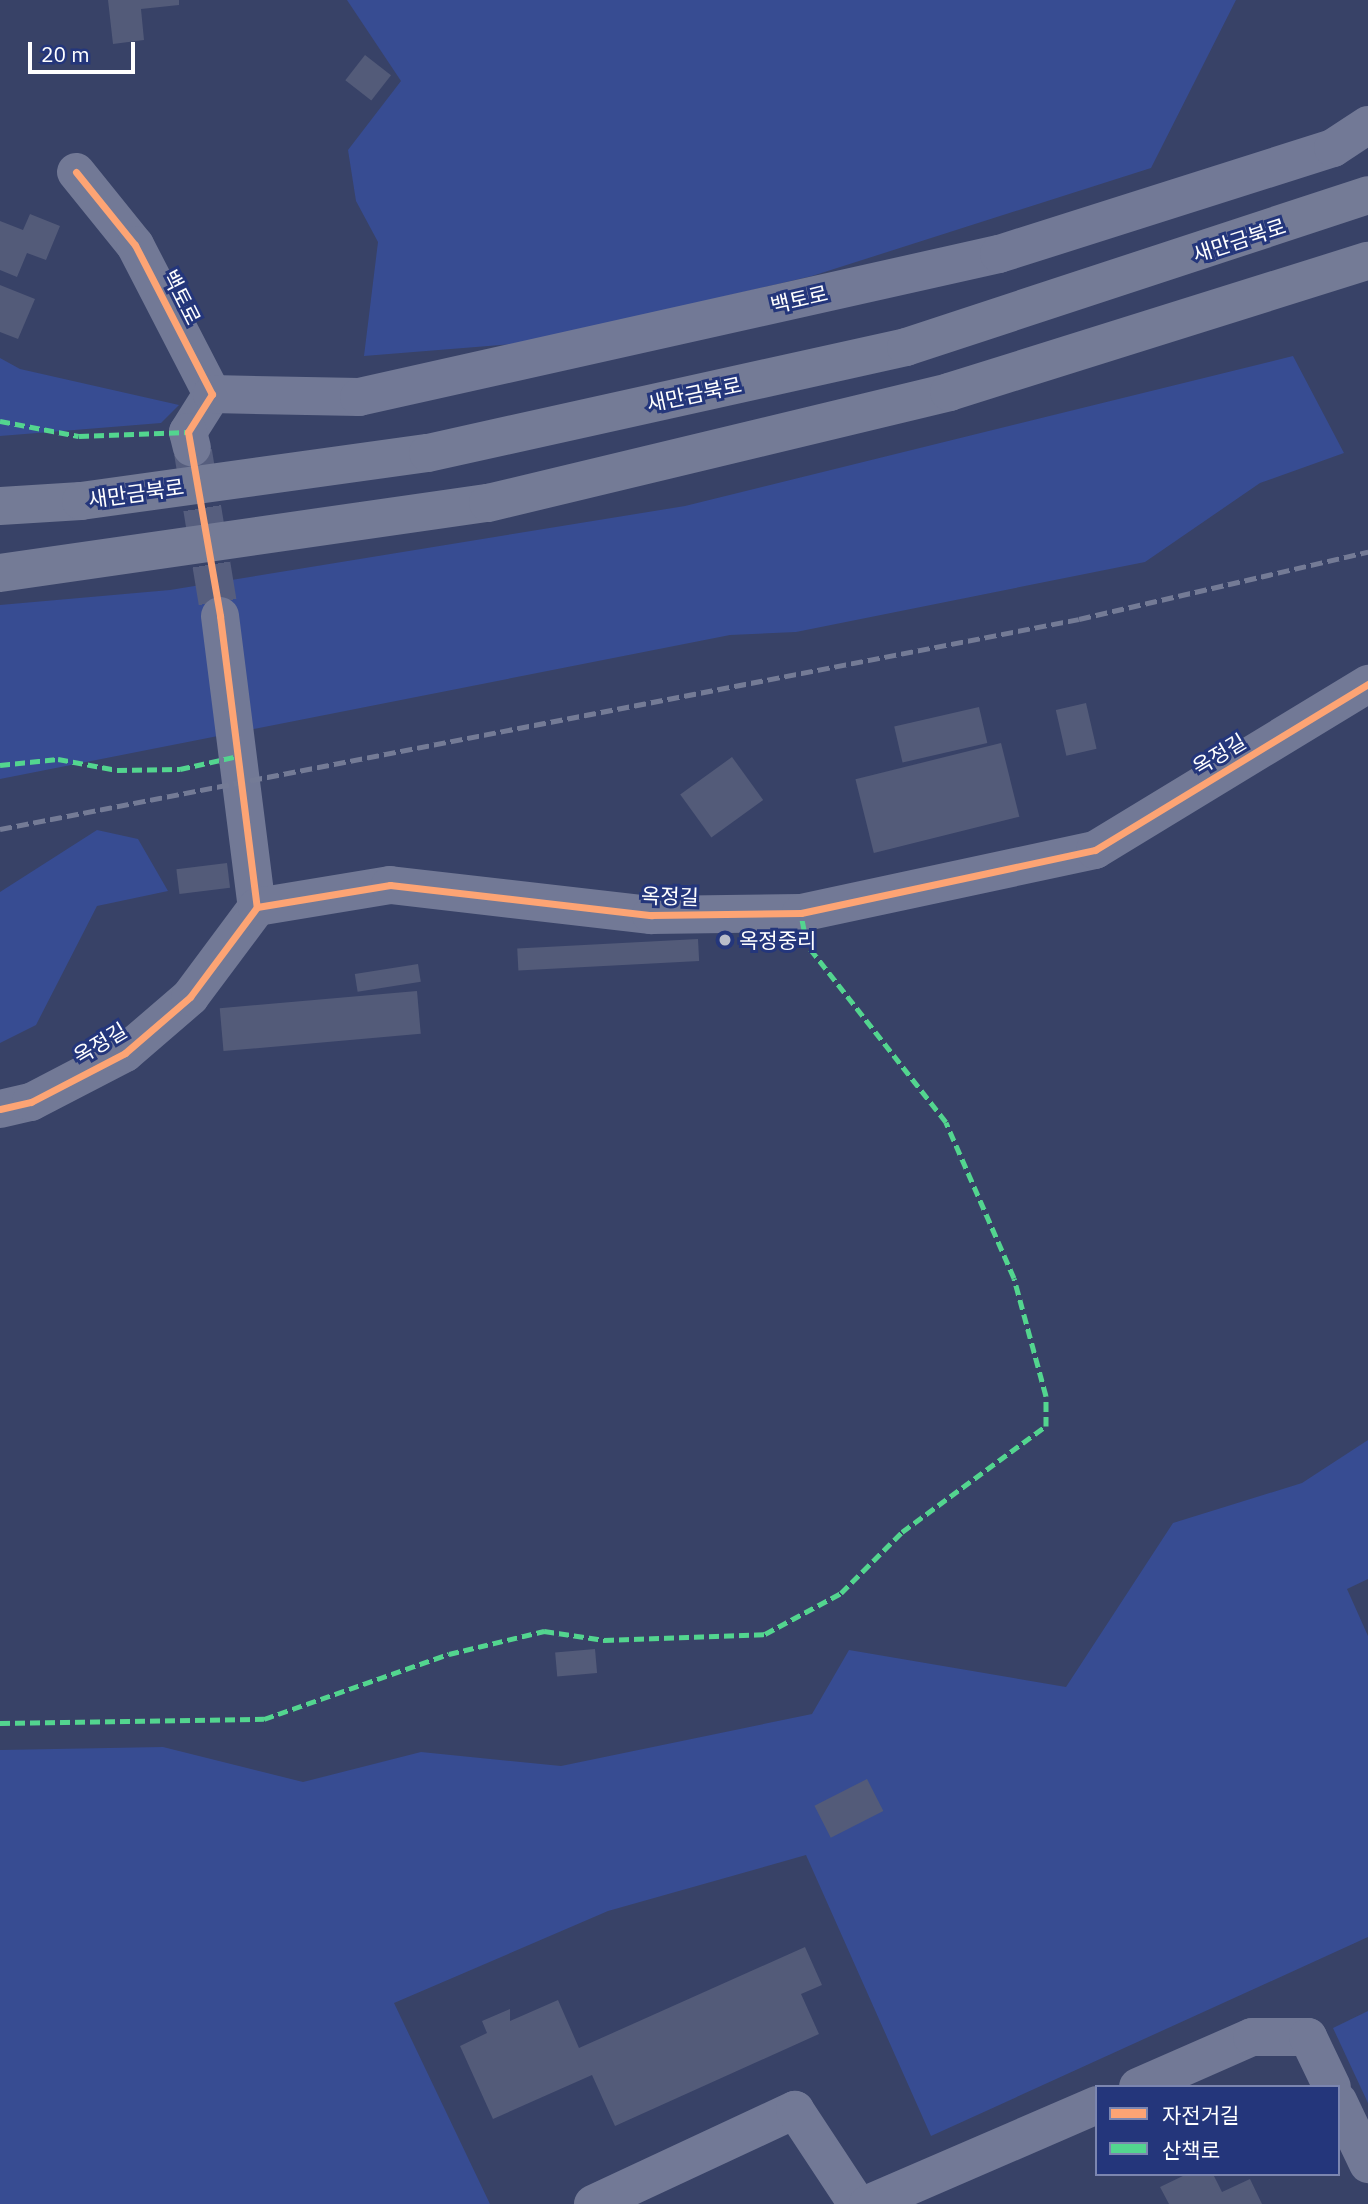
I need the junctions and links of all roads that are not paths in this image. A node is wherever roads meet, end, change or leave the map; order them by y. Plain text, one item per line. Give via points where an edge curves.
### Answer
1 (1368, 125) edge
2 (76, 172) dead end
3 (1368, 195) edge
4 (1368, 261) edge
5 (212, 394) junction
6 (192, 448) tunnel mouth
7 (0, 506) edge
8 (0, 573) edge
9 (220, 616) tunnel mouth
10 (1368, 684) edge
11 (257, 907) junction
12 (0, 1109) edge
13 (1143, 2085) edge
14 (1331, 2085) edge
15 (1340, 2105) edge
16 (1095, 2106) edge
17 (1368, 2164) edge
18 (593, 2204) edge
19 (857, 2204) edge
20 (867, 2204) edge

1 - 5 street, 백토로 via 1333,148 999,254 359,397
2 - 5 street, 백토로 via 135,245
3 - 7 highway, 새만금북로 via 906,347 428,453 81,501
4 - 8 highway via 949,392 488,503
5 - 6 street via 188,432
9 - 11 street
10 - 11 street, 옥정길 via 1094,850 801,913 651,915 390,886
11 - 12 street, 옥정길 via 190,997 125,1053 31,1102
13 - 14 street via 1252,2037 1308,2037
15 - 17 street
16 - 20 street
18 - 19 street via 794,2110

